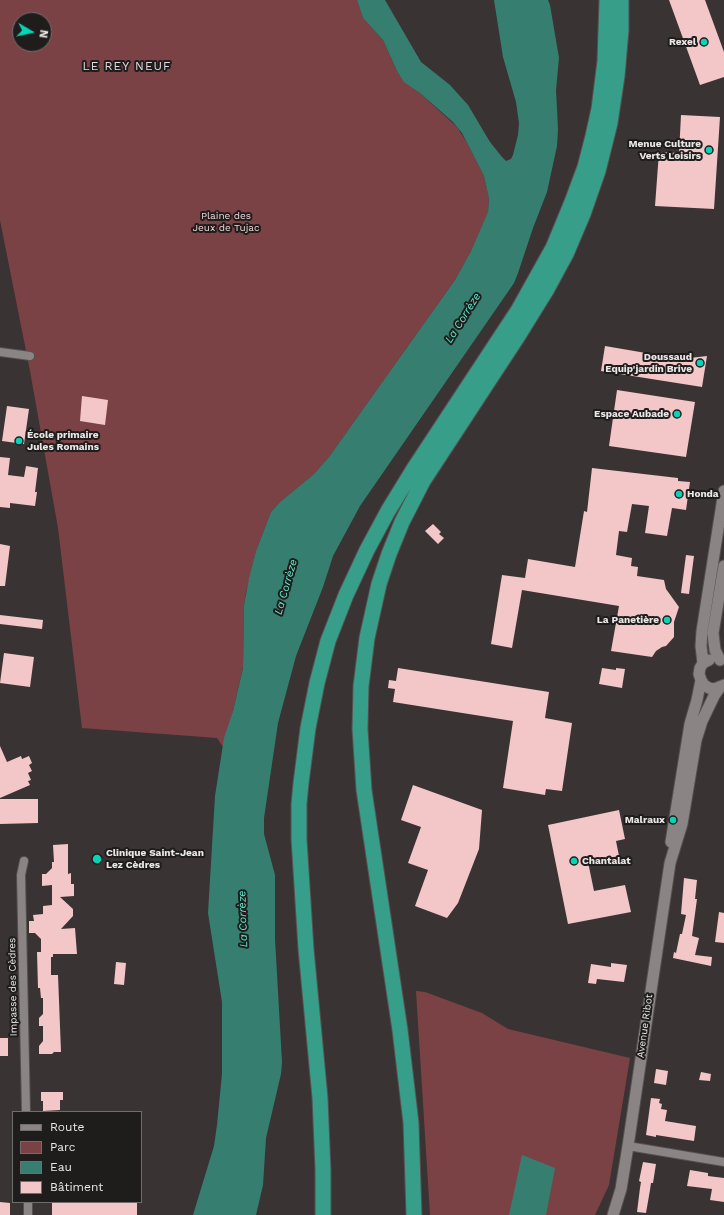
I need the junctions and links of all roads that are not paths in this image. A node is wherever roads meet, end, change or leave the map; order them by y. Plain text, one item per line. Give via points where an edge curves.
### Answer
1 (607, 0) edge
2 (621, 0) edge
3 (0, 352) edge
4 (30, 356) dead end
5 (724, 491) edge
6 (724, 566) edge
7 (722, 661) edge
8 (704, 663) junction
9 (701, 680) junction
10 (722, 686) edge
11 (24, 862) dead end
12 (670, 863) junction
13 (26, 1111) edge
14 (628, 1146) junction
15 (724, 1162) edge
16 (621, 1189) junction
17 (28, 1203) edge
18 (415, 1213) edge
19 (28, 1215) edge
20 (322, 1215) edge
21 (606, 1215) edge
22 (614, 1215) edge
23 (621, 1215) edge

1 - 20 highway via 605,62 599,108 584,167 554,248 519,309 416,467 367,550 338,615 317,682 301,783 298,839 320,1098
2 - 18 highway via 617,76 610,123 583,214 547,289 412,502 379,584 367,638 361,686 360,729 364,790 412,1123
3 - 4 street
5 - 8 street, Avenue Ribot via 702,631
6 - 7 street via 712,633 715,650
7 - 8 street via 714,659
8 - 9 street, Avenue Ribot via 700,668
9 - 10 street via 709,688
9 - 12 street, Avenue Ribot via 689,731 670,847
10 - 12 street, Avenue Ribot via 714,696 696,740 682,824
11 - 13 street, Impasse des Cèdres via 21,875
12 - 14 street, Avenue Ribot
14 - 15 street
14 - 16 street, Avenue Ribot
16 - 21 street, Avenue Ribot
16 - 22 street, Avenue Ribot
16 - 23 street, Avenue Ribot
17 - 19 street

